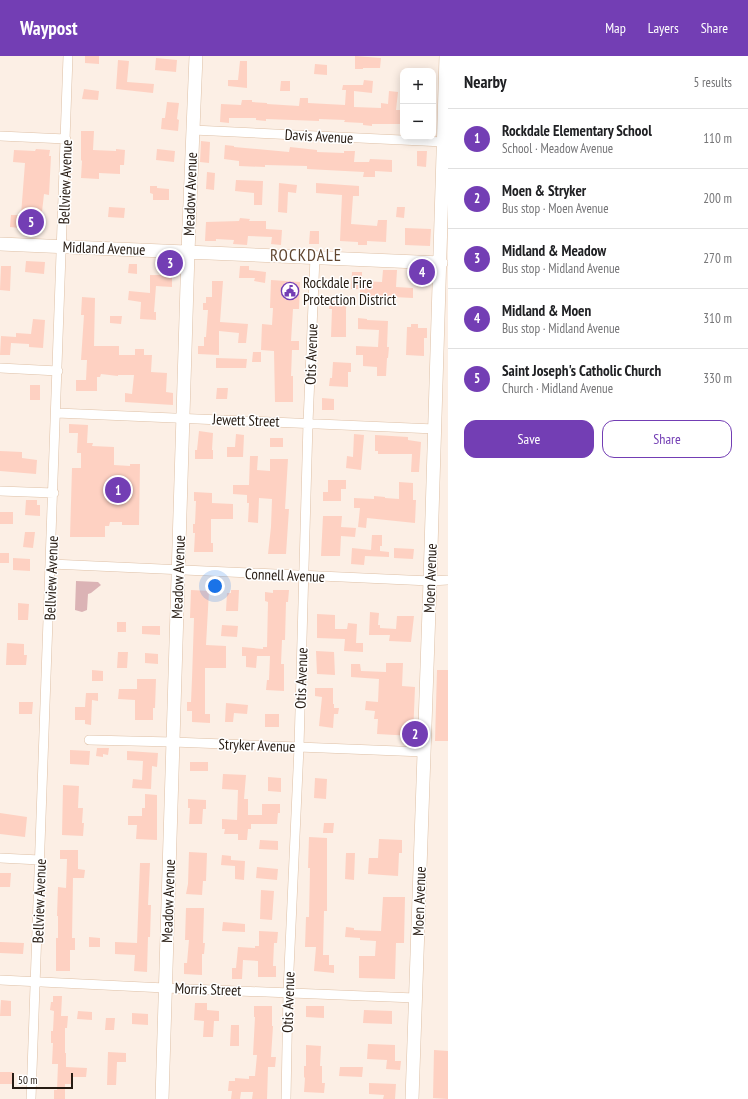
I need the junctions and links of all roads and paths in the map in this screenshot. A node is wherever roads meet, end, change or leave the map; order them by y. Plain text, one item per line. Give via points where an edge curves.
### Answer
1 (68, 56) edge
2 (196, 56) edge
3 (446, 56) edge
4 (193, 130) junction
5 (0, 136) edge
6 (66, 139) junction
7 (444, 142) junction
8 (0, 244) edge
9 (63, 247) junction
10 (188, 252) junction
11 (315, 257) junction
12 (444, 263) edge
13 (0, 368) edge
14 (58, 371) junction
15 (57, 413) junction
16 (183, 418) junction
17 (308, 423) junction
18 (435, 429) junction
19 (0, 491) edge
20 (54, 493) junction
21 (51, 564) junction
22 (178, 570) junction
23 (304, 575) junction
24 (448, 580) edge
25 (430, 581) junction
26 (89, 740) dead end
27 (173, 742) junction
28 (299, 747) junction
29 (424, 752) junction
30 (0, 858) edge
31 (40, 860) junction
32 (0, 980) edge
33 (36, 982) junction
34 (165, 988) junction
35 (288, 992) junction
36 (415, 998) junction
37 (31, 1099) edge
38 (162, 1099) edge
39 (286, 1099) edge
40 (412, 1099) edge

1 - 6 street, Bellview Avenue
2 - 4 street, Meadow Avenue
3 - 7 street, Moen Avenue
4 - 7 street, Davis Avenue
4 - 10 street, Meadow Avenue
5 - 6 street
6 - 9 street, Bellview Avenue
7 - 12 street, Moen Avenue
8 - 9 street, Midland Avenue
9 - 10 street, Midland Avenue
9 - 14 street, Bellview Avenue
10 - 11 street, Midland Avenue
10 - 16 street, Meadow Avenue
11 - 12 street, Midland Avenue
11 - 17 street, Otis Avenue
12 - 18 street, Moen Avenue
13 - 14 street
14 - 15 street, Bellview Avenue
15 - 16 street, Jewett Street
15 - 20 street, Bellview Avenue
16 - 17 street, Jewett Street
16 - 22 street, Meadow Avenue
17 - 18 street, Jewett Street
17 - 23 street, Otis Avenue
18 - 25 street, Moen Avenue
19 - 20 street
20 - 21 street, Bellview Avenue
21 - 22 street, Connell Avenue
21 - 31 street, Bellview Avenue
22 - 23 street, Connell Avenue
22 - 27 street, Meadow Avenue
23 - 25 street, Connell Avenue
23 - 28 street, Otis Avenue
24 - 25 street, Connell Avenue
25 - 29 street, Moen Avenue
26 - 27 street, Stryker Avenue
27 - 28 street, Stryker Avenue
27 - 34 street, Meadow Avenue
28 - 29 street, Stryker Avenue
28 - 35 street, Otis Avenue
29 - 36 street, Moen Avenue
30 - 31 street
31 - 33 street, Bellview Avenue
32 - 33 street, Morris Street
33 - 34 street, Morris Street
33 - 37 street, Bellview Avenue
34 - 35 street, Morris Street
34 - 38 street, Meadow Avenue
35 - 36 street, Morris Street
35 - 39 street, Otis Avenue
36 - 40 street, Moen Avenue

